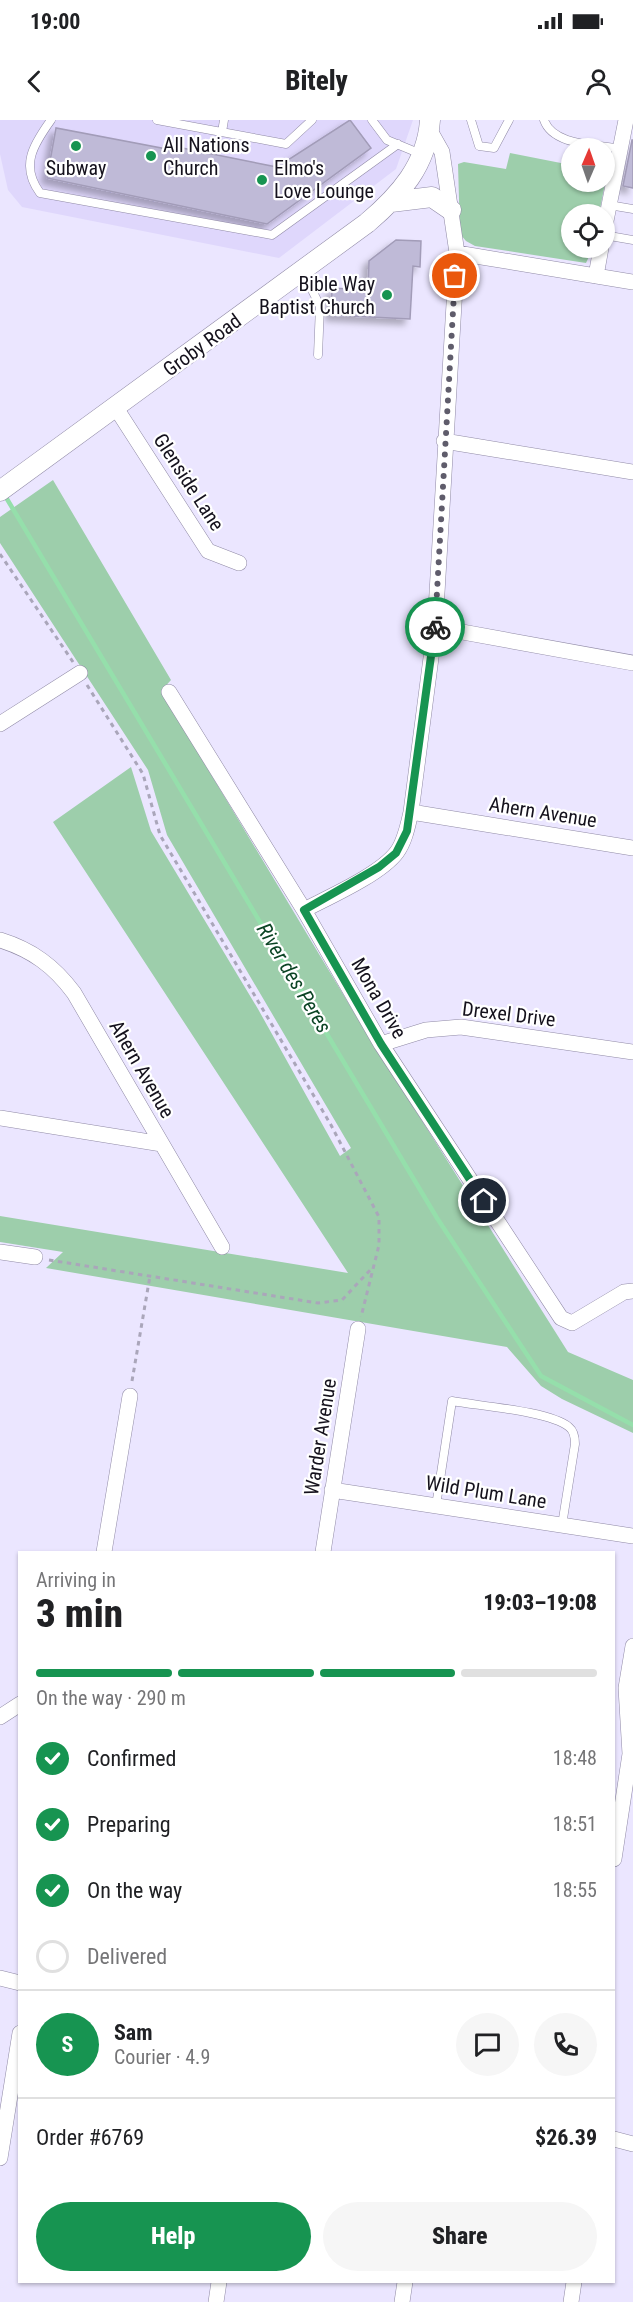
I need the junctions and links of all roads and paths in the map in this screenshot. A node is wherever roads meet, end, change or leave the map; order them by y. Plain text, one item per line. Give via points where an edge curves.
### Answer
1 (51, 120) edge
2 (157, 120) edge
3 (224, 120) edge
4 (312, 120) edge
5 (372, 120) edge
6 (471, 120) edge
7 (509, 120) edge
8 (544, 120) edge
9 (626, 120) edge
10 (430, 124) edge
11 (222, 132) junction
12 (398, 144) junction
13 (620, 149) junction
14 (423, 154) junction
15 (391, 202) junction
16 (609, 204) edge
17 (615, 207) edge
18 (633, 209) edge
19 (451, 210) junction
20 (615, 237) edge
21 (633, 240) edge
22 (457, 253) junction
23 (599, 258) edge
24 (302, 271) junction
25 (596, 276) junction
26 (633, 282) edge
27 (318, 355) dead end
28 (116, 408) junction
29 (444, 441) junction
30 (633, 472) edge
31 (0, 491) edge
32 (0, 554) edge
33 (239, 563) dead end
34 (435, 627) junction
35 (633, 663) edge
36 (80, 674) junction
37 (169, 692) dead end
38 (0, 724) edge
39 (411, 812) junction
40 (633, 848) edge
41 (304, 910) junction
42 (0, 940) edge
43 (381, 1044) junction
44 (633, 1052) edge
45 (0, 1118) edge
46 (162, 1144) junction
47 (222, 1247) dead end
48 (0, 1252) edge
49 (35, 1257) joint
50 (373, 1268) junction
51 (150, 1276) junction
52 (633, 1291) edge
53 (358, 1329) joint
54 (130, 1396) joint
55 (332, 1490) junction
56 (436, 1506) junction
57 (562, 1525) junction
58 (633, 1536) edge
59 (104, 1551) edge
60 (322, 1551) edge
61 (633, 1646) edge
62 (18, 1705) edge
63 (0, 1717) edge
64 (625, 1724) edge
65 (615, 1852) edge
66 (0, 1978) edge
67 (18, 1982) edge
68 (18, 2046) edge
69 (615, 2139) edge
70 (633, 2144) edge
71 (0, 2158) edge
72 (219, 2283) edge
73 (405, 2283) edge
74 (574, 2283) edge
75 (216, 2302) edge
76 (402, 2302) edge
77 (571, 2302) edge

1 - 12 lane via 30,157 29,179 40,193 272,235
2 - 11 lane
3 - 11 lane
4 - 11 lane via 286,144
5 - 12 lane via 387,140
6 - 7 lane via 479,146 495,148
8 - 13 lane via 549,132 560,138
9 - 13 street
10 - 14 street, Groby Road
10 - 19 street via 442,152
12 - 14 lane
13 - 16 street
14 - 15 street, Groby Road via 410,179
15 - 19 street via 432,197
15 - 24 street, Groby Road
17 - 18 lane
19 - 22 street
20 - 21 lane
22 - 25 street
22 - 29 street
23 - 25 street
24 - 27 lane via 320,306
24 - 28 street, Groby Road
25 - 26 street
28 - 31 street, Groby Road
28 - 33 street, Glenside Lane via 208,551
29 - 30 street
29 - 34 street
32 - 36 path
34 - 35 street
34 - 39 street
36 - 38 street
36 - 50 path via 143,774 160,835 367,1190 379,1217 379,1245
37 - 41 street, Mona Drive
39 - 40 street, Ahern Avenue
39 - 41 street via 396,853 351,885
41 - 43 street, Mona Drive
42 - 46 street, Ahern Avenue via 43,959 62,978
43 - 44 street, Drexel Drive via 426,1030 460,1027
43 - 52 street, Mona Drive via 561,1318 572,1323 624,1292
45 - 46 street
46 - 47 street, Ahern Avenue
48 - 49 street
49 - 51 path
50 - 51 path via 342,1300 327,1304
50 - 53 path
51 - 54 path
53 - 55 street, Warder Avenue
54 - 59 street
55 - 56 street, Wild Plum Lane
55 - 60 street, Warder Avenue
56 - 57 street, Wild Plum Lane
56 - 57 lane via 452,1401 546,1416 569,1427 575,1444
57 - 58 street, Wild Plum Lane
61 - 64 street
62 - 63 street
64 - 65 street via 630,1754
66 - 67 street
68 - 71 street
69 - 70 street
72 - 75 street
73 - 76 street
74 - 77 street

